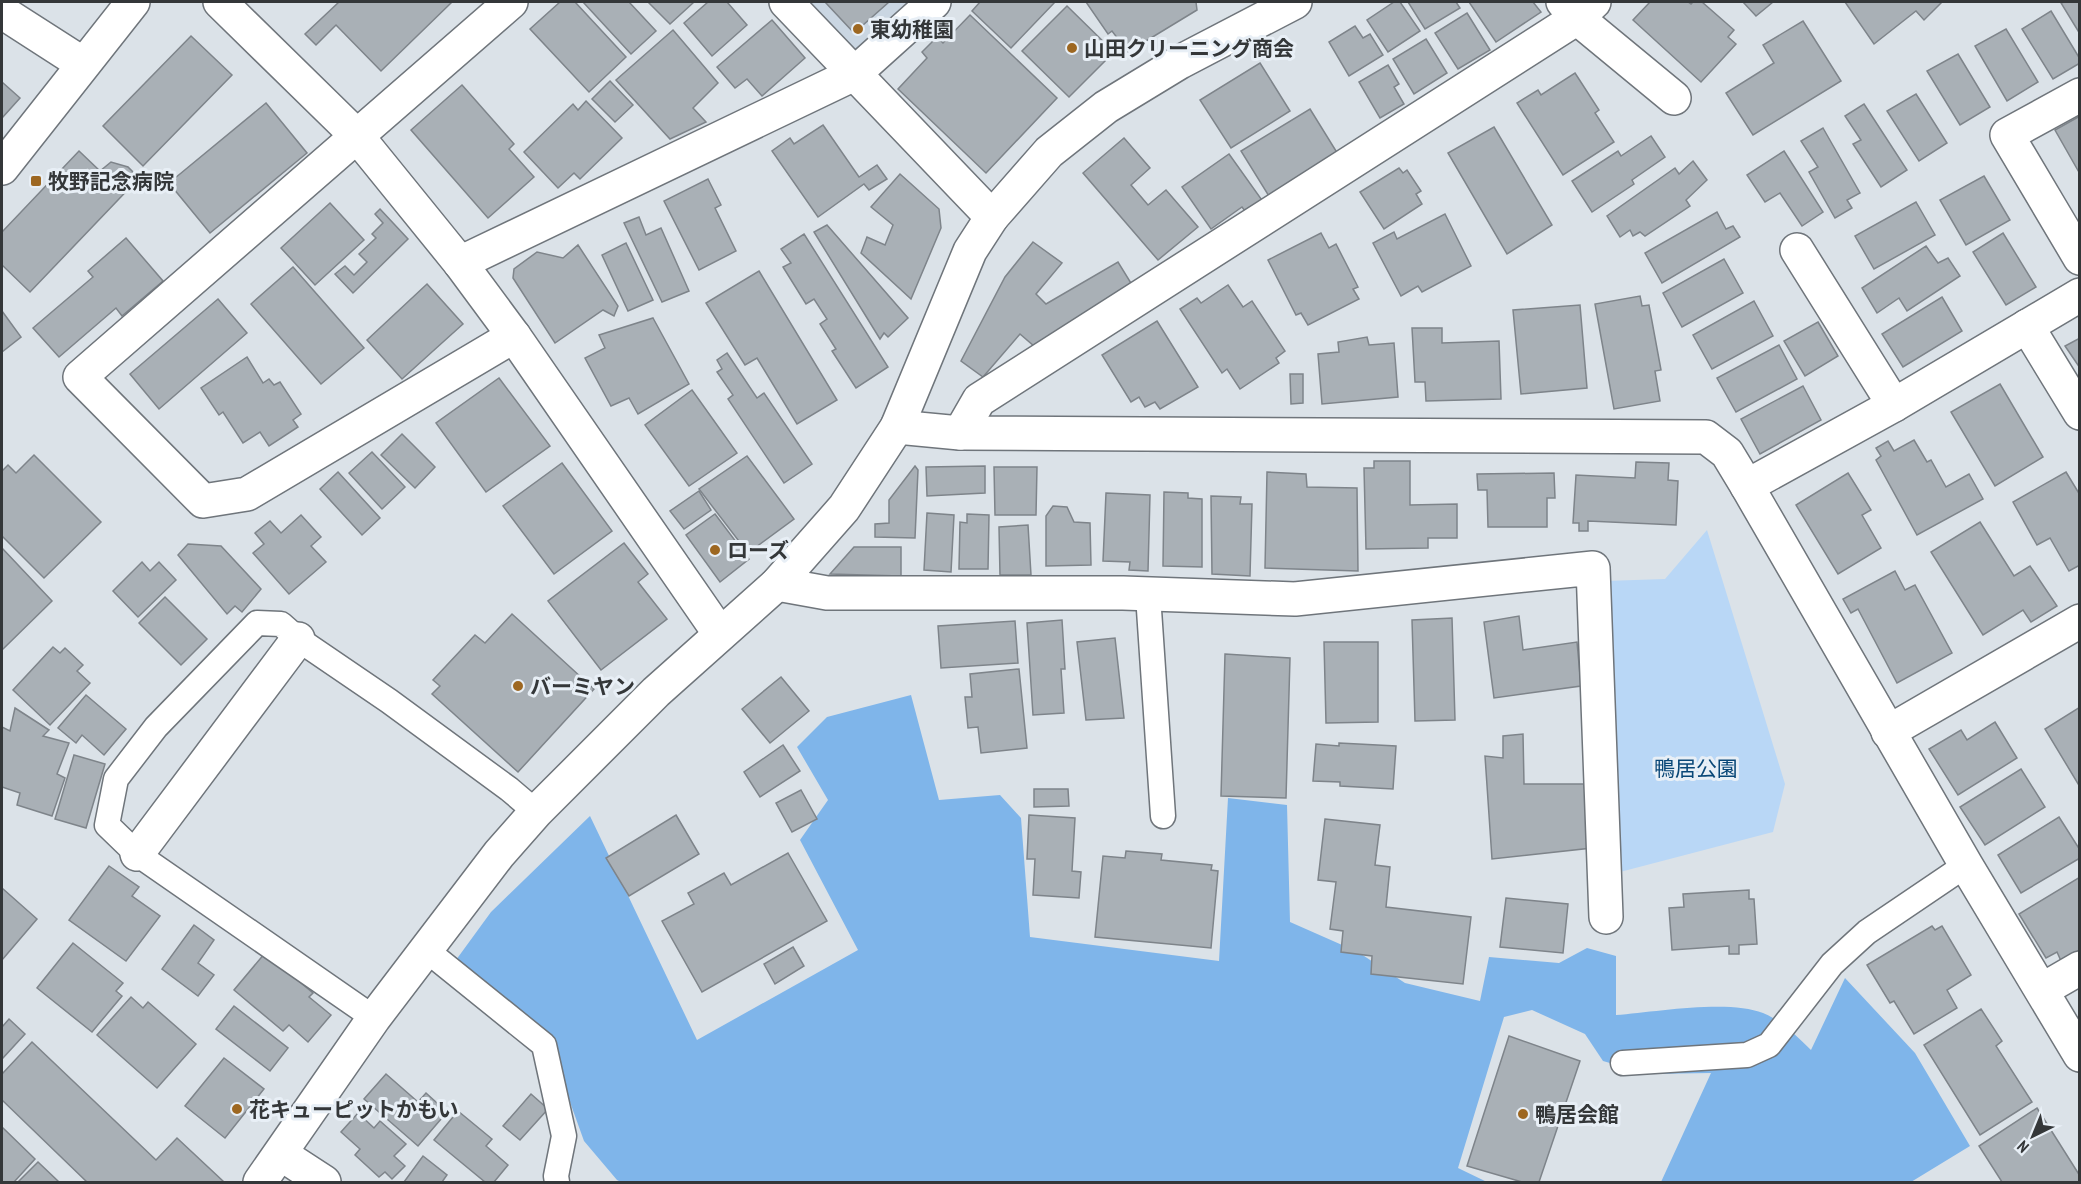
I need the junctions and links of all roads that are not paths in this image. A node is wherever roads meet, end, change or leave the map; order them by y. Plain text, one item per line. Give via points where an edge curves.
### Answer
1 (133, 2) edge
2 (220, 2) edge
3 (511, 2) edge
4 (786, 2) edge
5 (934, 2) edge
6 (1295, 2) edge
7 (1578, 7) edge
8 (2, 12) edge
9 (83, 63) junction
10 (854, 74) junction
11 (2079, 95) edge
12 (1674, 98) dead end
13 (357, 136) junction
14 (2, 168) edge
15 (992, 217) junction
16 (1797, 250) dead end
17 (2079, 258) edge
18 (460, 263) junction
19 (2079, 295) edge
20 (2027, 326) junction
21 (514, 336) junction
22 (1894, 405) junction
23 (2079, 413) edge
24 (897, 427) junction
25 (960, 433) junction
26 (1748, 486) junction
27 (777, 584) junction
28 (1148, 594) junction
29 (2079, 621) edge
30 (720, 634) junction
31 (298, 639) junction
32 (1888, 732) junction
33 (536, 812) junction
34 (1163, 816) dead end
35 (137, 854) junction
36 (1966, 866) junction
37 (1606, 917) dead end
38 (425, 949) junction
39 (2079, 968) edge
40 (2042, 990) junction
41 (374, 1018) junction
42 (2079, 1055) edge
43 (1623, 1063) dead end
44 (281, 1154) junction
45 (260, 1182) edge
46 (324, 1182) edge
47 (557, 1182) edge

1 - 9 street
2 - 13 street
3 - 13 street
4 - 10 street
5 - 10 street
6 - 15 street via 1180,62 1106,107 1049,152
7 - 12 street
7 - 25 street via 979,400
8 - 9 street
9 - 14 street
10 - 15 street
10 - 18 street
11 - 17 street via 2007,135
13 - 18 street
13 - 21 street via 81,376 203,501 247,494
15 - 24 street via 970,251
16 - 22 street
18 - 21 street
19 - 20 street
20 - 22 street
20 - 23 street
21 - 30 street
22 - 26 street
24 - 25 street
24 - 27 street via 844,508
25 - 26 street via 1706,437 1727,453
26 - 32 street
27 - 28 street via 827,593
27 - 30 street
28 - 34 lane
28 - 37 street via 1295,599 1593,568
29 - 32 street
30 - 33 street
31 - 33 lane via 398,707
31 - 35 street
31 - 35 lane via 281,624 256,623 156,727 116,779 107,825
32 - 36 street
33 - 38 street
35 - 41 lane
36 - 40 street
36 - 43 lane via 1867,932 1832,964 1769,1045 1747,1056
38 - 41 street
38 - 47 lane via 544,1046 564,1136
39 - 40 street
40 - 42 street
41 - 44 street
44 - 45 street
44 - 46 street

